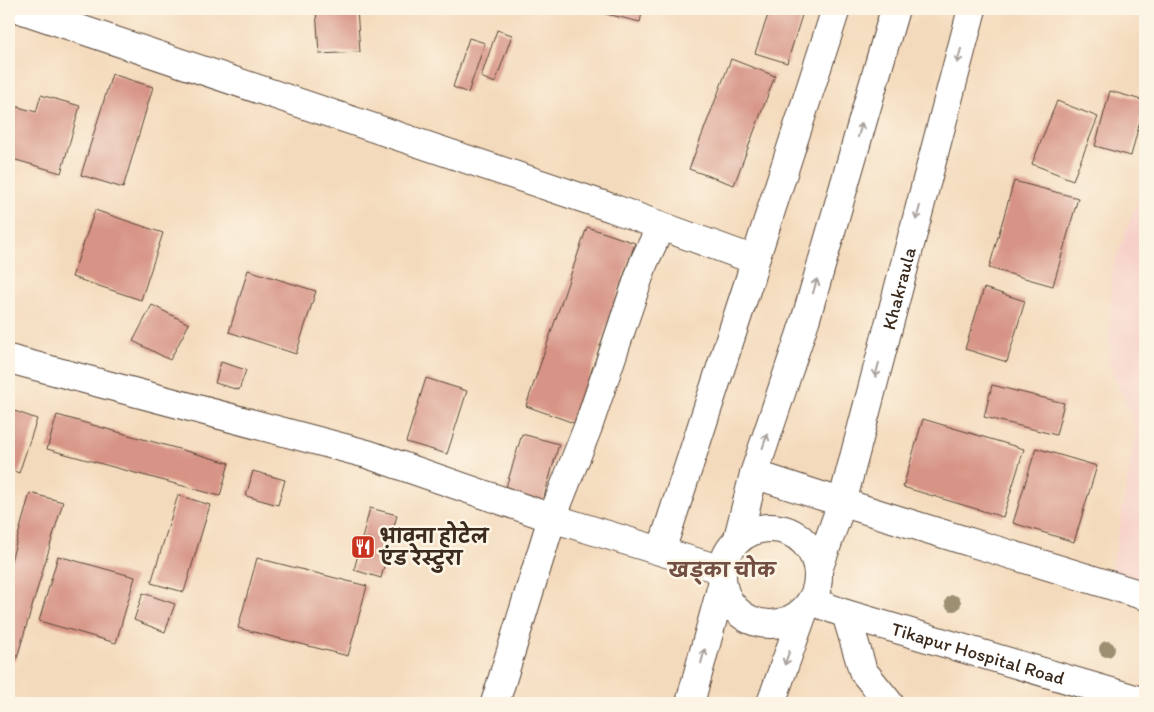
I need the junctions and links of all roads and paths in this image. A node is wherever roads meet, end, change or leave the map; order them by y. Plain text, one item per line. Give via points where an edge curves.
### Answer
1 (20, 9) edge
2 (836, 9) edge
3 (895, 9) edge
4 (972, 9) edge
5 (661, 226) junction
6 (755, 260) junction
7 (9, 359) edge
8 (754, 474) junction
9 (842, 503) junction
10 (552, 518) junction
11 (738, 538) junction
12 (661, 551) junction
13 (819, 566) junction
14 (722, 578) junction
15 (1145, 596) edge
16 (807, 607) junction
17 (846, 614) junction
18 (1145, 702) edge
19 (495, 703) edge
20 (690, 703) edge
21 (772, 703) edge
22 (889, 703) edge

1 - 5 street
2 - 6 street
8 -> 3 street via 806,318
4 -> 9 street, Khakraula
5 - 6 street
5 - 10 street via 644,262 588,426
6 - 12 street
7 - 10 street via 367,454
8 - 9 street
8 - 11 street
9 - 13 street, Khakraula
9 - 15 street
10 - 12 street
10 - 19 street
11 - 13 street via 761,528 786,529 808,544
11 - 14 street via 724,560
12 - 14 street
13 - 16 street, Khakraula via 817,592
14 - 16 street via 733,608 754,622 780,623
20 -> 14 street
16 - 17 street, Tikapur Hospital Road
16 -> 21 street, Khakraula
17 - 18 street, Tikapur Hospital Road
17 - 22 street via 863,671

